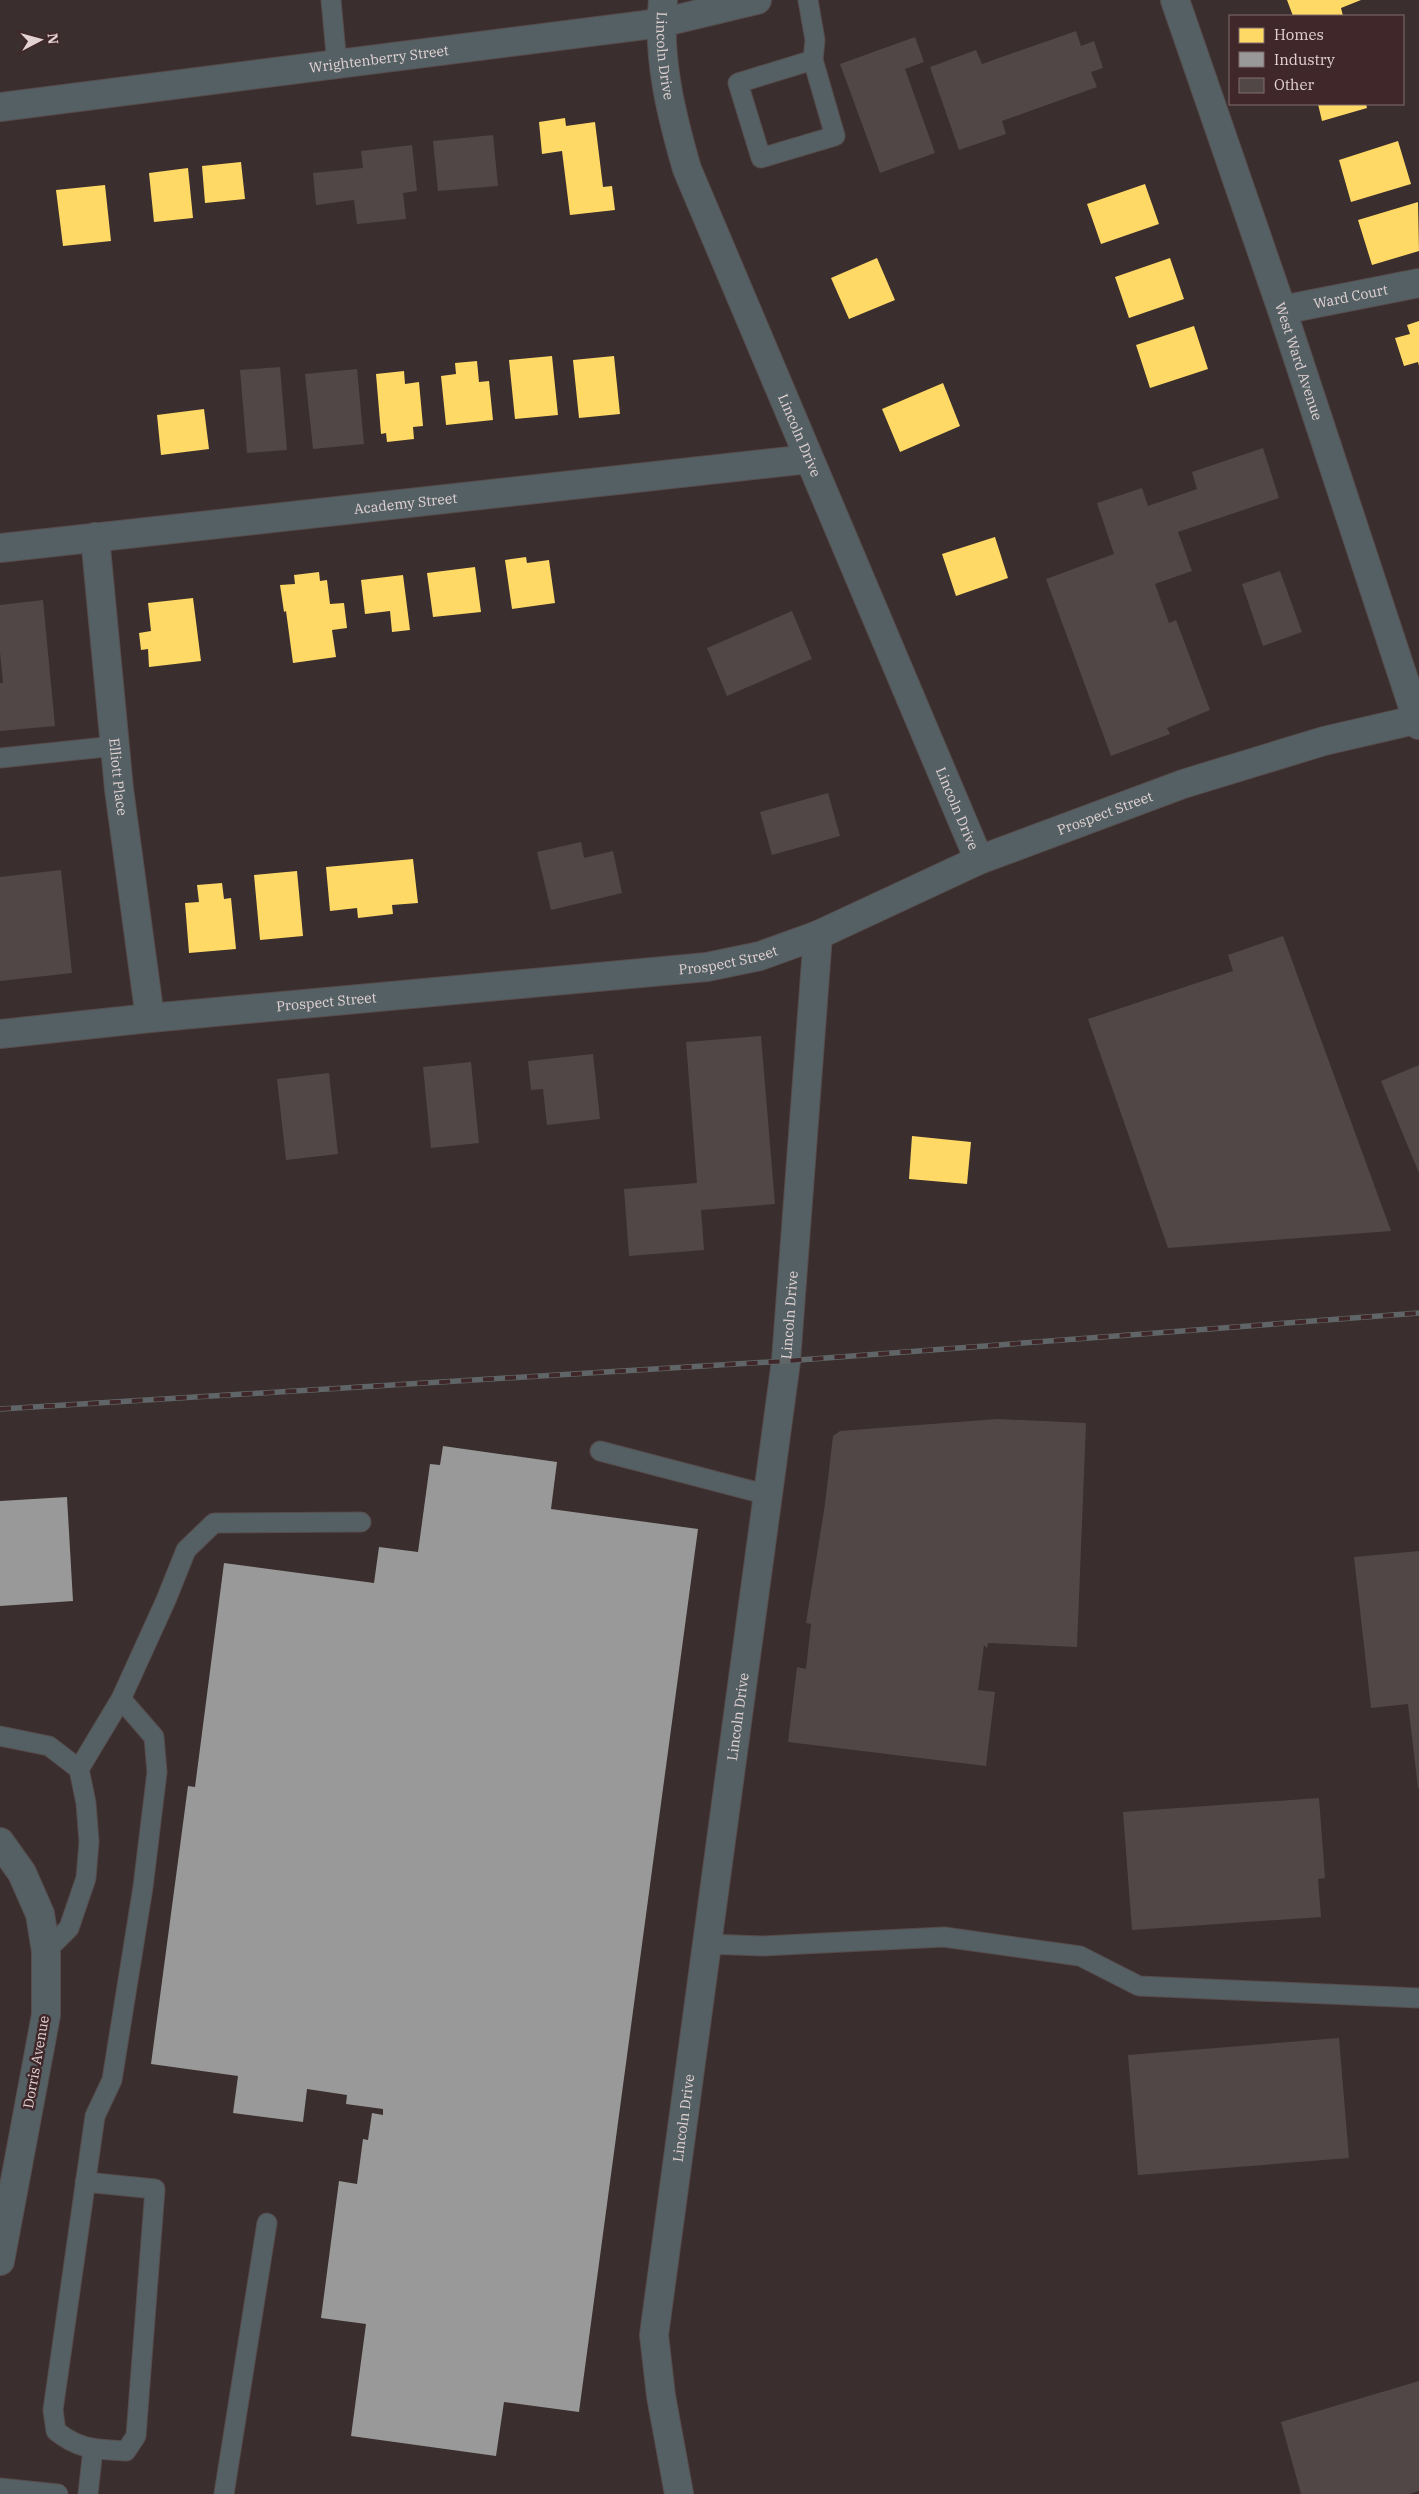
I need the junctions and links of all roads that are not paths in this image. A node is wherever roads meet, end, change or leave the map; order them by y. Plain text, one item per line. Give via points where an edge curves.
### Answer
1 (331, 0) edge
2 (757, 0) edge
3 (808, 0) edge
4 (1175, 0) edge
5 (662, 12) edge
6 (813, 60) junction
7 (337, 64) junction
8 (0, 107) edge
9 (1419, 283) edge
10 (1282, 310) junction
11 (809, 459) junction
12 (95, 537) junction
13 (0, 548) edge
14 (1418, 721) edge
15 (115, 746) junction
16 (0, 758) edge
17 (979, 860) junction
18 (818, 935) junction
19 (150, 1018) junction
20 (0, 1034) edge
21 (600, 1452) dead end
22 (768, 1495) junction
23 (361, 1522) dead end
24 (121, 1699) junction
25 (0, 1736) edge
26 (79, 1769) junction
27 (0, 1842) edge
28 (707, 1944) junction
29 (46, 1951) junction
30 (1419, 1998) edge
31 (85, 2182) junction
32 (267, 2223) dead end
33 (0, 2261) edge
34 (93, 2449) junction
35 (0, 2488) edge
36 (58, 2494) edge
37 (88, 2494) edge
38 (224, 2494) edge
39 (680, 2494) edge

1 - 7 lane
2 - 5 street, Wrightenberry Street
3 - 6 lane via 815,40
4 - 10 street, West Ward Avenue
5 - 7 street, Wrightenberry Street
5 - 11 street, Lincoln Drive via 671,114 687,168
6 - 6 lane via 738,82 761,158 835,136
7 - 8 street, Wrightenberry Street
9 - 10 street, Ward Court
10 - 14 street, West Ward Avenue
11 - 12 street, Academy Street
11 - 17 street, Lincoln Drive
12 - 13 street, Academy Street
12 - 15 street, Elliott Place
14 - 17 street, Prospect Street via 1324,741 1182,784
15 - 16 lane
15 - 19 street, Elliott Place
17 - 18 street, Prospect Street
18 - 19 street, Prospect Street via 760,956 707,967
18 - 22 street, Lincoln Drive via 786,1361
19 - 20 street, Prospect Street
21 - 22 lane
22 - 28 street, Lincoln Drive
23 - 24 lane via 214,1524 186,1550
24 - 26 lane
24 - 31 lane via 154,1737 157,1772 143,1887 112,2080 95,2116
25 - 26 lane via 49,1746
26 - 29 lane via 89,1842 86,1878 69,1928
27 - 29 street, Dorris Avenue via 22,1873 36,1906
28 - 30 lane via 763,1946 944,1937 1080,1956 1138,1986
28 - 39 street, Lincoln Drive via 654,2335 661,2396
29 - 33 street, Dorris Avenue via 46,2015
31 - 34 lane via 53,2410 56,2431 72,2443
31 - 34 lane via 155,2190 136,2436 126,2451
32 - 38 lane
34 - 37 lane
35 - 36 lane

